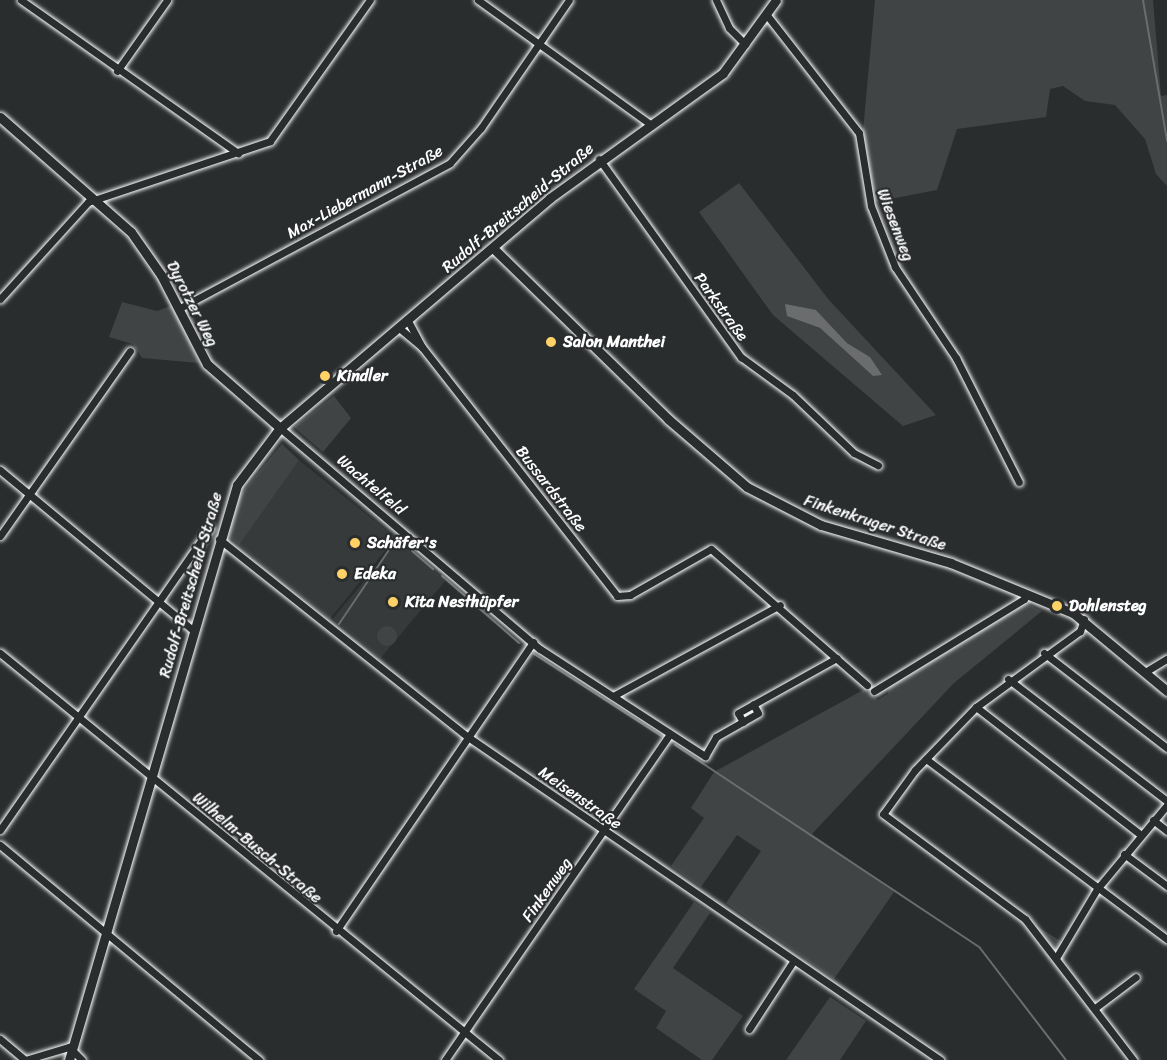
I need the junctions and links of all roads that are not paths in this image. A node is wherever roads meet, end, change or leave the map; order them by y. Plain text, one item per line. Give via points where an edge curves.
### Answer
1 (21, 0) edge
2 (167, 0) edge
3 (370, 0) edge
4 (478, 0) edge
5 (569, 0) edge
6 (716, 0) edge
7 (776, 0) edge
8 (766, 14) junction
9 (539, 43) junction
10 (746, 44) junction
11 (117, 71) junction
12 (0, 117) edge
13 (650, 124) junction
14 (238, 153) junction
15 (599, 159) junction
16 (96, 197) junction
17 (493, 248) junction
18 (0, 299) edge
19 (180, 308) junction
20 (407, 319) junction
21 (398, 327) junction
22 (422, 347) junction
23 (130, 351) dead end
24 (280, 428) junction
25 (878, 465) dead end
26 (0, 470) edge
27 (1019, 482) dead end
28 (28, 494) junction
29 (210, 528) dead end
30 (0, 536) edge
31 (219, 539) junction
32 (1026, 593) junction
33 (158, 601) junction
34 (780, 605) junction
35 (1084, 619) junction
36 (192, 630) junction
37 (533, 642) junction
38 (0, 652) edge
39 (1044, 653) junction
40 (837, 658) junction
41 (1167, 658) edge
42 (1145, 672) junction
43 (1008, 679) junction
44 (867, 685) dead end
45 (874, 691) dead end
46 (1167, 691) edge
47 (613, 696) junction
48 (976, 707) junction
49 (76, 716) junction
50 (670, 734) junction
51 (468, 737) junction
52 (1167, 748) edge
53 (926, 759) junction
54 (152, 778) junction
55 (1167, 803) edge
56 (1153, 820) junction
57 (0, 830) edge
58 (604, 831) junction
59 (1167, 831) edge
60 (1140, 834) junction
61 (0, 845) edge
62 (1124, 854) junction
63 (1167, 886) edge
64 (1097, 889) junction
65 (336, 931) junction
66 (106, 935) junction
67 (1167, 939) edge
68 (1056, 958) junction
69 (794, 960) junction
70 (1136, 977) dead end
71 (1095, 1008) junction
72 (749, 1029) dead end
73 (464, 1035) junction
74 (0, 1039) edge
75 (75, 1055) edge
76 (25, 1060) edge
77 (69, 1060) edge
78 (82, 1060) edge
79 (259, 1060) edge
80 (445, 1060) edge
81 (499, 1060) edge
82 (940, 1060) edge
83 (1133, 1060) edge

1 - 11 street
2 - 11 street
3 - 14 street via 270,141
4 - 9 street
5 - 9 street, Max-Liebermann-Straße
6 - 10 street via 729,28
7 - 8 street, Rudolf-Breitscheid-Straße
8 - 10 street, Rudolf-Breitscheid-Straße
8 - 27 street, Wiesenweg via 859,133 871,206 895,267 956,358
9 - 13 street
9 - 19 street, Max-Liebermann-Straße via 482,128 450,163
10 - 13 street, Rudolf-Breitscheid-Straße via 723,73
11 - 14 street
12 - 16 street, Dyrotzer Weg
13 - 15 street, Rudolf-Breitscheid-Straße
14 - 16 street
15 - 17 street, Rudolf-Breitscheid-Straße
15 - 25 street, Parkstraße via 741,357 792,395 854,453
16 - 18 street
16 - 19 street, Dyrotzer Weg via 147,253
17 - 20 street, Rudolf-Breitscheid-Straße
17 - 32 street, Finkenkruger Straße via 668,419 747,487 821,525 934,557
19 - 24 street, Dyrotzer Weg via 207,364
20 - 21 street, Rudolf-Breitscheid-Straße
20 - 22 street, Bussardstraße
21 - 22 street, Bussardstraße
21 - 24 street, Rudolf-Breitscheid-Straße
22 - 34 street, Bussardstraße via 617,596 630,595 711,549
23 - 28 street
24 - 31 street, Rudolf-Breitscheid-Straße via 237,485
24 - 37 street, Wachtelfeld
26 - 28 street
28 - 30 street
28 - 33 street
29 - 33 street
31 - 36 street, Rudolf-Breitscheid-Straße
31 - 51 street, Meisenstraße
32 - 35 street, Finkenkruger Straße
32 - 45 street via 1024,599
33 - 36 street
33 - 49 street
34 - 40 street, Bussardstraße
34 - 47 street
35 - 39 street via 1080,631
35 - 42 street, Finkenkruger Straße
36 - 54 street, Rudolf-Breitscheid-Straße
37 - 47 street, Wachtelfeld
37 - 51 street
38 - 49 street, Wilhelm-Busch-Straße
39 - 43 street
39 - 52 street
40 - 44 street, Bussardstraße
40 - 50 street, Wachtelfeld via 753,704 758,713 716,737 705,756
41 - 42 street
42 - 46 street, Finkenkruger Straße
43 - 48 street
43 - 55 street
47 - 50 street, Wachtelfeld
48 - 53 street
48 - 60 street
49 - 54 street, Wilhelm-Busch-Straße
49 - 57 street
50 - 58 street, Finkenweg
51 - 58 street, Meisenstraße
51 - 65 street
53 - 64 street
53 - 68 street via 883,814 1025,919
54 - 65 street, Wilhelm-Busch-Straße
54 - 66 street, Rudolf-Breitscheid-Straße
55 - 56 street
56 - 59 street
56 - 60 street
58 - 69 street, Meisenstraße
58 - 73 street, Finkenweg
60 - 62 street
61 - 66 street
62 - 63 street
62 - 64 street
64 - 67 street
64 - 68 street
65 - 73 street, Wilhelm-Busch-Straße
66 - 75 street, Rudolf-Breitscheid-Straße
66 - 79 street
68 - 71 street
69 - 72 street
69 - 82 street, Meisenstraße
70 - 71 street
71 - 83 street
73 - 80 street, Finkenweg
73 - 81 street, Wilhelm-Busch-Straße
74 - 76 street
75 - 76 street via 69,1047
75 - 77 street, Rudolf-Breitscheid-Straße
75 - 78 street

